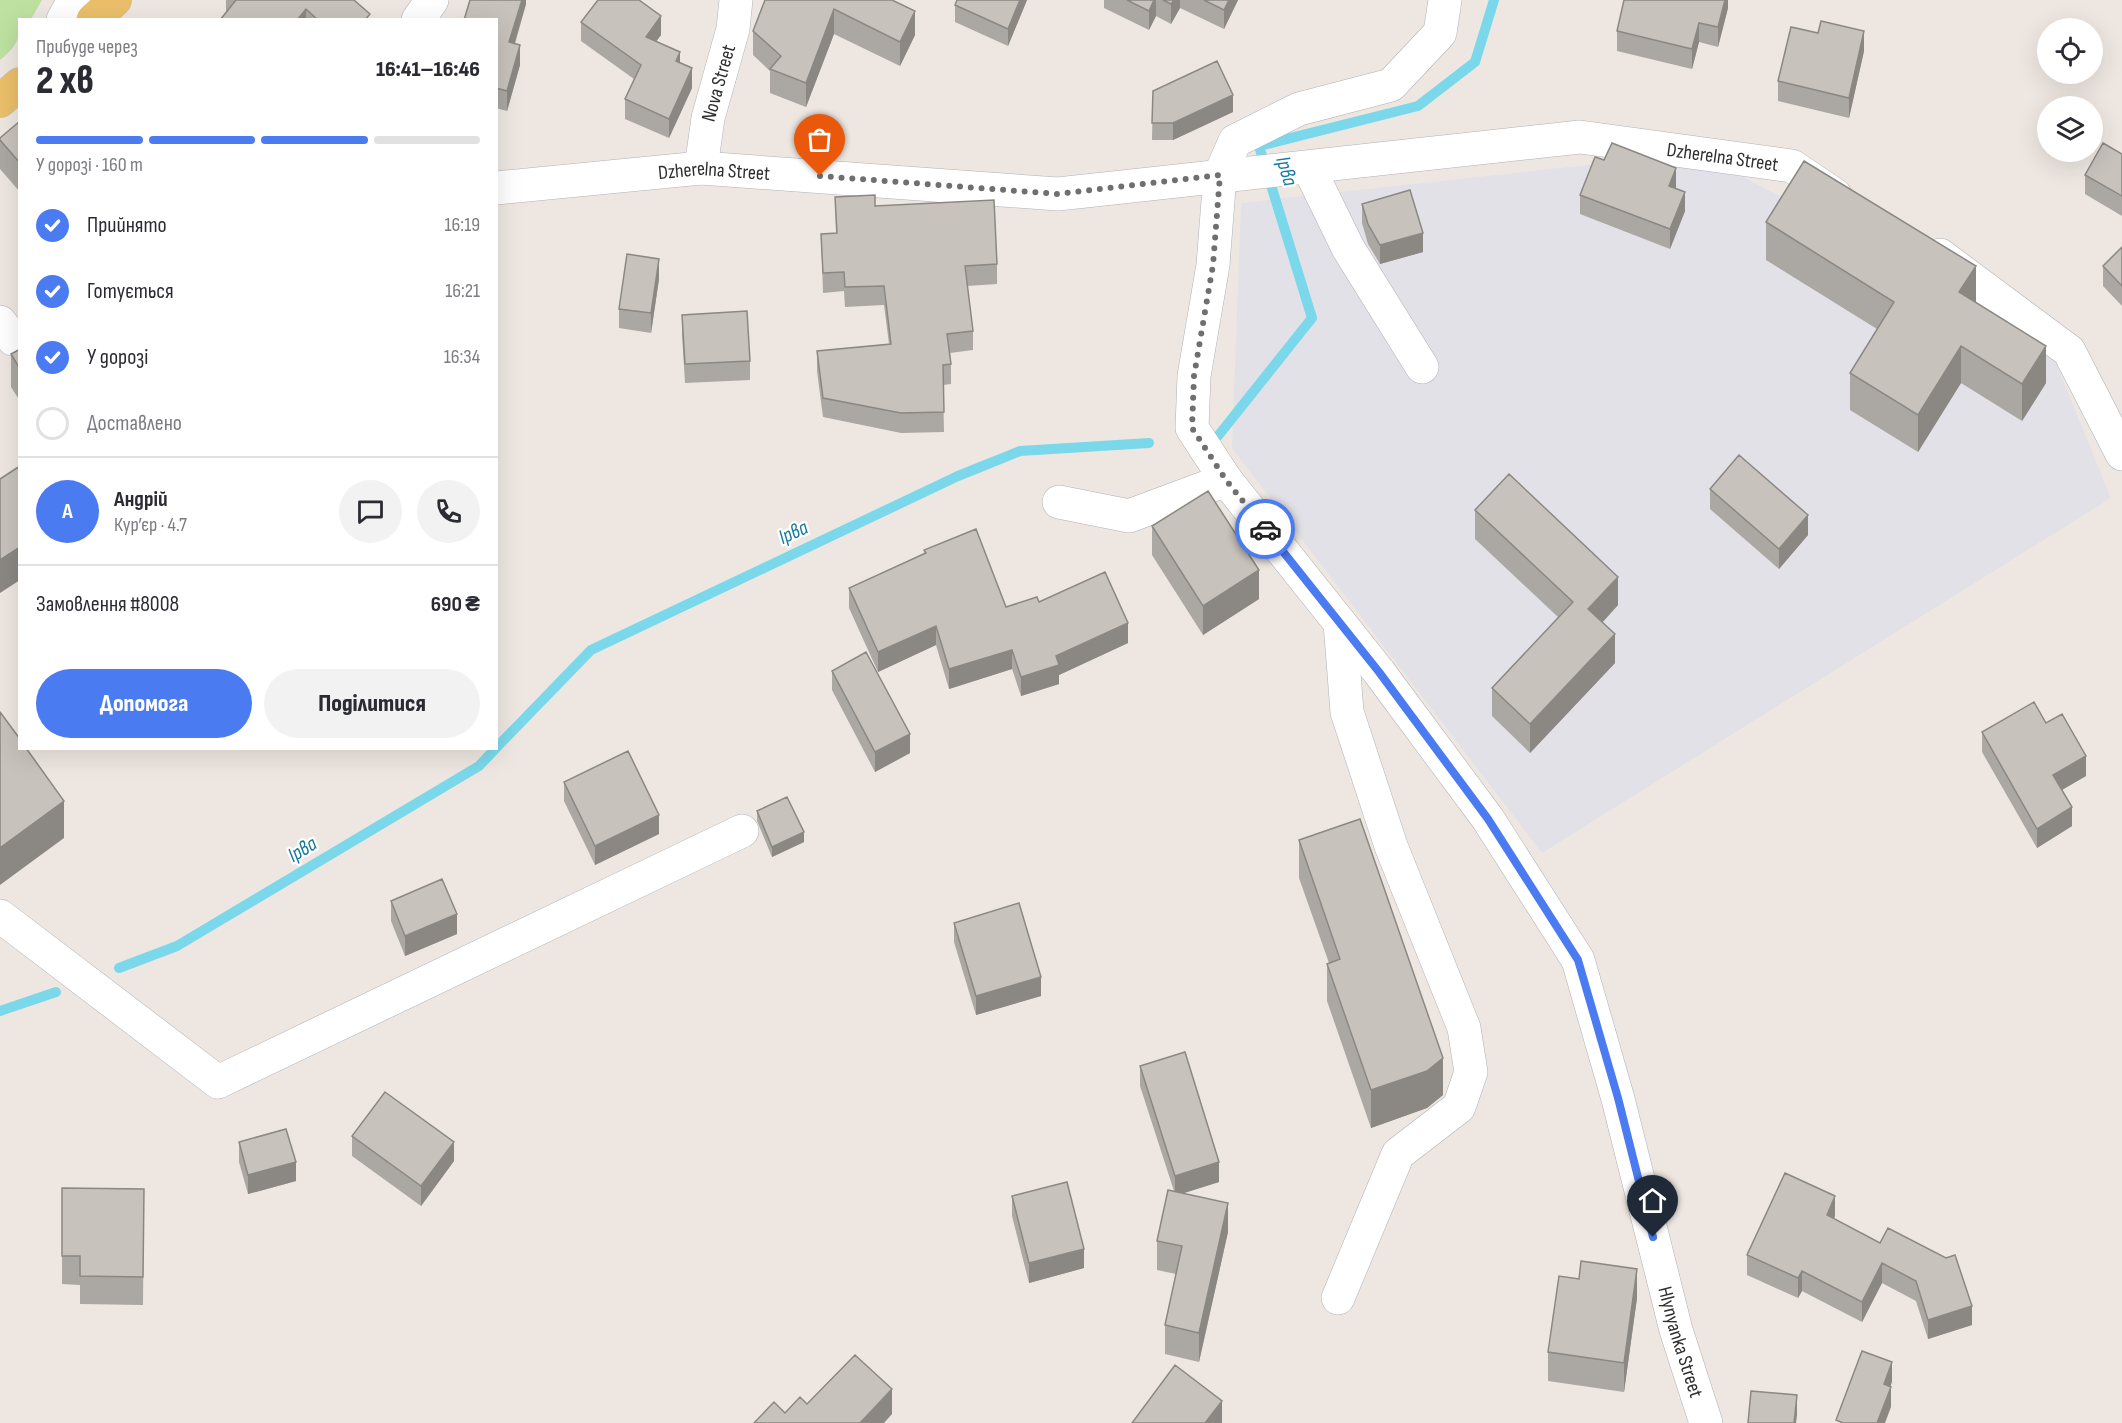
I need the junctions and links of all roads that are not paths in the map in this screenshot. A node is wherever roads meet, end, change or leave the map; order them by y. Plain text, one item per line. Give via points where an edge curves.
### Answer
1 (74, 0) edge
2 (115, 0) edge
3 (432, 0) edge
4 (736, 0) edge
5 (1445, 0) edge
6 (64, 18) edge
7 (95, 18) edge
8 (419, 18) edge
9 (18, 86) edge
10 (0, 101) edge
11 (701, 168) junction
12 (1309, 168) junction
13 (1231, 174) junction
14 (498, 188) edge
15 (1864, 211) edge
16 (1913, 239) edge
17 (0, 322) edge
18 (18, 335) edge
19 (1422, 367) dead end
20 (2122, 454) edge
21 (1226, 480) junction
22 (1059, 502) dead end
23 (1340, 622) junction
24 (742, 831) dead end
25 (0, 916) edge
26 (1338, 1298) dead end
27 (1706, 1423) edge

1 - 6 street
2 - 7 main road
3 - 8 street
4 - 11 street, Nova Street via 733,29 708,118
5 - 13 street, Hlynyanka Street via 1440,33 1391,85 1299,109 1235,141
9 - 10 main road
11 - 13 street, Dzherelna Street via 1058,194
11 - 14 street, Dzherelna Street
12 - 13 street, Dzherelna Street
12 - 15 street, Dzherelna Street via 1580,137 1792,166
12 - 19 street via 1348,248
13 - 21 street, Hlynyanka Street via 1194,376 1192,428
16 - 20 street via 1952,262 2069,351
17 - 18 street via 13,339
21 - 22 street via 1129,516
21 - 23 street, Hlynyanka Street
23 - 26 street via 1347,712 1391,846 1464,1028 1471,1072 1459,1107 1398,1154
23 - 27 street, Hlynyanka Street via 1488,819 1578,960 1618,1098 1676,1330
24 - 25 street via 218,1082

